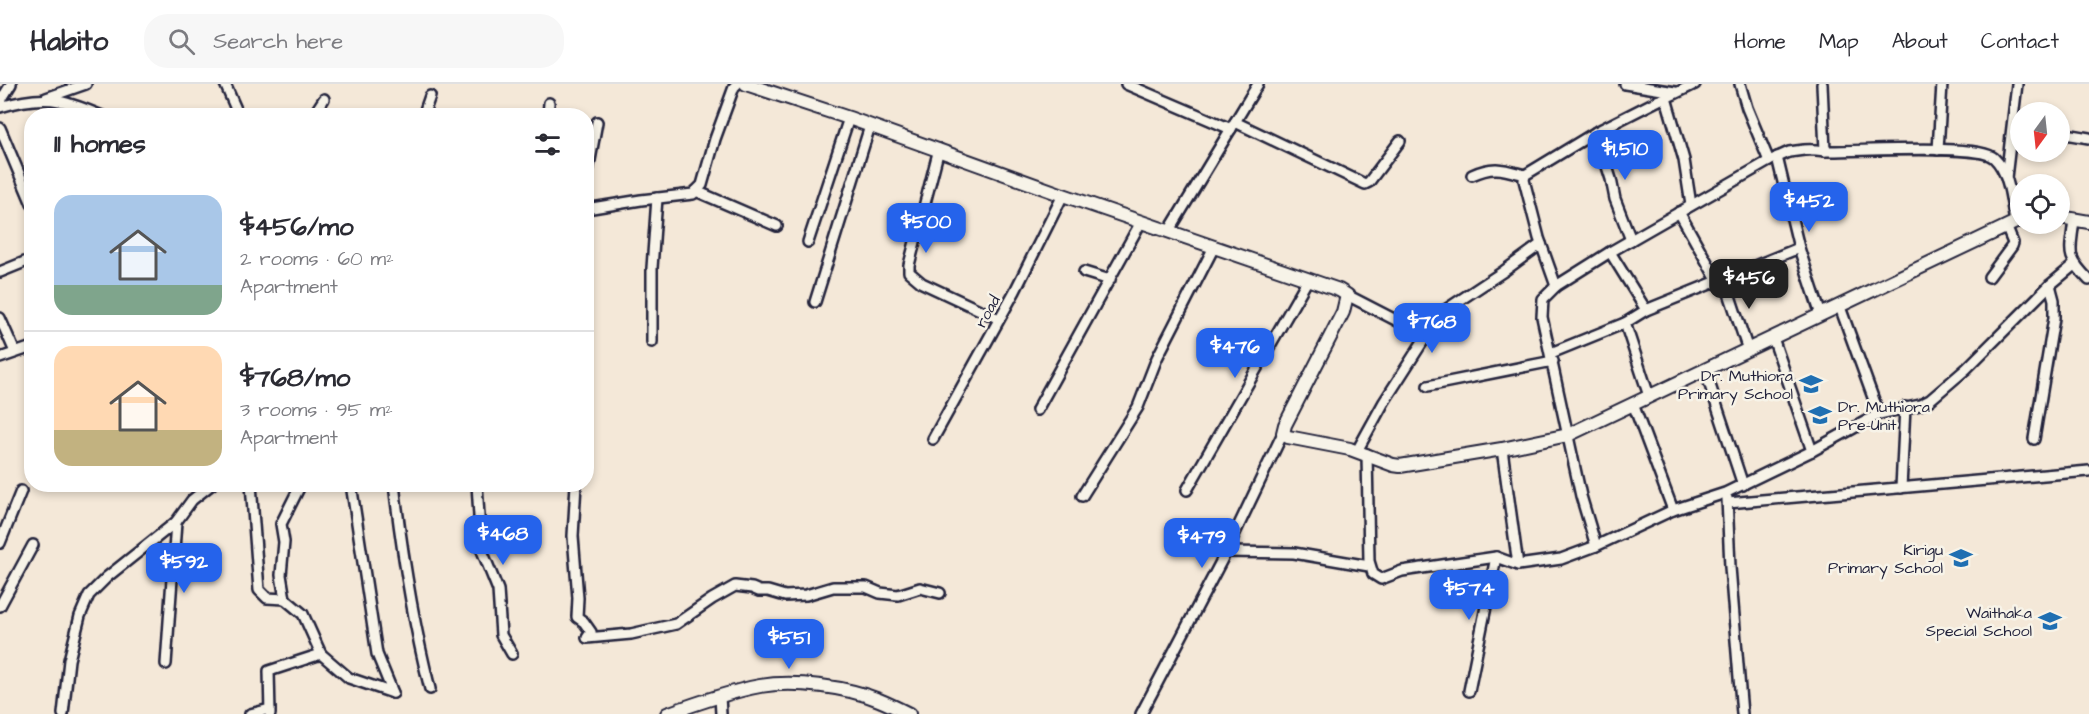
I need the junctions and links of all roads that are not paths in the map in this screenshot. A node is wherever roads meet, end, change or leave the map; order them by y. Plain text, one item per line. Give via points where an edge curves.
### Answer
1 (11, 84) edge
2 (86, 84) edge
3 (225, 84) edge
4 (737, 84) edge
5 (746, 84) edge
6 (1125, 84) edge
7 (1258, 84) edge
8 (1625, 84) edge
9 (1695, 84) edge
10 (1740, 84) edge
11 (1822, 84) edge
12 (1942, 84) edge
13 (2017, 84) edge
14 (1675, 92) junction
15 (430, 96) dead end
16 (46, 98) junction
17 (1666, 98) junction
18 (324, 99) dead end
19 (0, 102) edge
20 (2017, 102) edge
21 (549, 103) dead end
22 (0, 107) edge
23 (82, 108) edge
24 (236, 108) edge
25 (318, 108) edge
26 (426, 108) edge
27 (549, 108) edge
28 (849, 118) junction
29 (597, 122) dead end
30 (1233, 125) junction
31 (870, 126) junction
32 (0, 128) edge
33 (1596, 132) junction
34 (2070, 135) edge
35 (594, 138) edge
36 (2089, 138) edge
37 (1400, 141) dead end
38 (939, 149) junction
39 (1938, 150) junction
40 (1825, 151) junction
41 (2010, 158) edge
42 (1773, 159) junction
43 (1472, 175) dead end
44 (1525, 175) junction
45 (2006, 178) junction
46 (24, 185) edge
47 (696, 191) junction
48 (1064, 195) junction
49 (657, 198) junction
50 (2010, 200) edge
51 (1691, 205) junction
52 (594, 208) edge
53 (1679, 212) junction
54 (2070, 218) edge
55 (2074, 219) junction
56 (1141, 222) junction
57 (2089, 222) edge
58 (2010, 225) edge
59 (777, 226) dead end
60 (1169, 231) junction
61 (2013, 234) edge
62 (1631, 240) junction
63 (808, 242) dead end
64 (1541, 244) junction
65 (1214, 247) junction
66 (1798, 248) junction
67 (1610, 252) junction
68 (24, 262) edge
69 (2074, 265) junction
70 (0, 272) edge
71 (1084, 272) dead end
72 (1989, 277) dead end
73 (1720, 279) junction
74 (1110, 280) junction
75 (1307, 280) junction
76 (2089, 280) edge
77 (2050, 285) junction
78 (1556, 286) junction
79 (1347, 295) junction
80 (815, 302) dead end
81 (1840, 307) junction
82 (1646, 310) junction
83 (1821, 315) junction
84 (0, 318) edge
85 (999, 319) junction
86 (1625, 323) junction
87 (1414, 330) junction
88 (1773, 338) junction
89 (652, 342) dead end
90 (24, 349) edge
91 (1748, 350) junction
92 (15, 352) junction
93 (1552, 357) junction
94 (0, 358) edge
95 (1705, 370) junction
96 (1428, 386) dead end
97 (1649, 396) junction
98 (1633, 404) junction
99 (1905, 407) junction
100 (1037, 410) dead end
101 (1879, 414) junction
102 (1283, 433) junction
103 (1569, 435) junction
104 (933, 439) dead end
105 (2034, 439) dead end
106 (1502, 449) junction
107 (1812, 451) junction
108 (1362, 453) junction
109 (2089, 471) edge
110 (1743, 485) junction
111 (1901, 488) junction
112 (1187, 490) dead end
113 (21, 491) dead end
114 (202, 492) edge
115 (252, 492) edge
116 (297, 492) edge
117 (352, 492) edge
118 (395, 492) edge
119 (478, 492) edge
120 (576, 492) edge
121 (1082, 496) dead end
122 (1727, 498) junction
123 (1673, 510) junction
124 (176, 522) junction
125 (0, 543) edge
126 (33, 545) dead end
127 (1596, 546) junction
128 (1226, 552) junction
129 (1496, 557) junction
130 (1518, 565) junction
131 (1369, 566) junction
132 (940, 593) dead end
133 (285, 599) junction
134 (0, 606) edge
135 (321, 654) junction
136 (512, 654) dead end
137 (166, 664) dead end
138 (430, 689) dead end
139 (1469, 691) dead end
140 (720, 696) junction
141 (270, 711) edge
142 (63, 714) edge
143 (250, 714) edge
144 (667, 714) edge
145 (722, 714) edge
146 (909, 714) edge
147 (1141, 714) edge
148 (1742, 714) edge

1 - 19 street
2 - 16 street
3 - 24 street
4 - 47 street via 702,185
5 - 28 main road
6 - 30 street
7 - 30 street
8 - 14 street
9 - 14 street
10 - 42 street via 1747,108
11 - 40 street
12 - 39 street
13 - 20 street
14 - 17 street
15 - 26 street
16 - 22 street
16 - 23 street
17 - 33 street
17 - 51 street via 1684,160
18 - 25 street
21 - 27 street
28 - 31 main road
28 - 63 street
29 - 35 street
30 - 37 street via 1365,183
30 - 60 street
31 - 38 main road
31 - 80 street
32 - 46 street
33 - 44 street
33 - 62 street
34 - 36 street
38 - 48 main road
38 - 85 street via 909,272 922,283
39 - 40 street
39 - 45 street via 1992,155
40 - 42 street via 1817,148 1789,152
41 - 45 street
42 - 51 street
42 - 66 street
43 - 44 street via 1498,168
44 - 64 street
45 - 50 street
47 - 49 street
47 - 59 street
48 - 56 main road
48 - 85 street, road
49 - 52 street
49 - 89 street
51 - 53 street
53 - 62 street
53 - 73 street
54 - 55 main road
55 - 57 main road
55 - 69 street
56 - 60 main road
56 - 74 street
58 - 81 main road
60 - 65 main road
61 - 72 street via 2012,246
62 - 67 street
64 - 78 street
64 - 87 street
65 - 75 main road
65 - 121 street via 1157,358 1138,407
66 - 73 street
66 - 83 street
67 - 78 street
67 - 82 street
68 - 70 street
69 - 76 street
69 - 77 street
71 - 74 street
73 - 82 street
73 - 91 street
74 - 100 street
75 - 79 main road
75 - 112 street
77 - 99 street via 1937,394 1920,405
77 - 105 street via 2054,318
78 - 93 street via 1542,304
79 - 87 street
79 - 102 main road via 1343,312
81 - 83 main road
81 - 101 street
82 - 86 street
83 - 88 main road
84 - 92 street
85 - 104 street, road
86 - 93 street
86 - 97 street
87 - 108 street via 1425,341 1384,402
88 - 91 main road
88 - 107 street
90 - 92 street
91 - 95 main road
92 - 94 street
93 - 96 street
93 - 103 street
95 - 97 main road
95 - 110 street
97 - 98 main road
98 - 103 main road
98 - 123 street
99 - 101 street
99 - 111 street
101 - 107 street
102 - 108 main road
102 - 128 street
103 - 106 main road
103 - 127 street
106 - 108 main road via 1400,466
106 - 130 street
107 - 110 street
108 - 131 street
109 - 111 street
110 - 122 street
111 - 122 street
113 - 125 street
114 - 124 street
115 - 133 street via 259,590 267,598
116 - 133 street via 281,524
117 - 135 street via 377,654 393,693 350,678
118 - 138 street via 420,652
119 - 136 street via 481,548 498,590 501,635
120 - 132 street via 573,536 577,617 591,632 587,638 676,624 735,586 785,596 841,586 898,595 920,588
122 - 123 street
122 - 148 street
123 - 127 street
124 - 137 street
124 - 142 street via 89,595 71,650
126 - 134 street
127 - 130 street via 1561,559
128 - 131 street via 1294,554
128 - 147 street
129 - 130 street
129 - 131 street via 1402,571 1382,579
129 - 139 street
133 - 135 street via 303,614
135 - 141 street via 269,671
140 - 144 main road
140 - 145 street
140 - 146 main road via 783,684 834,688 878,699
141 - 143 street

